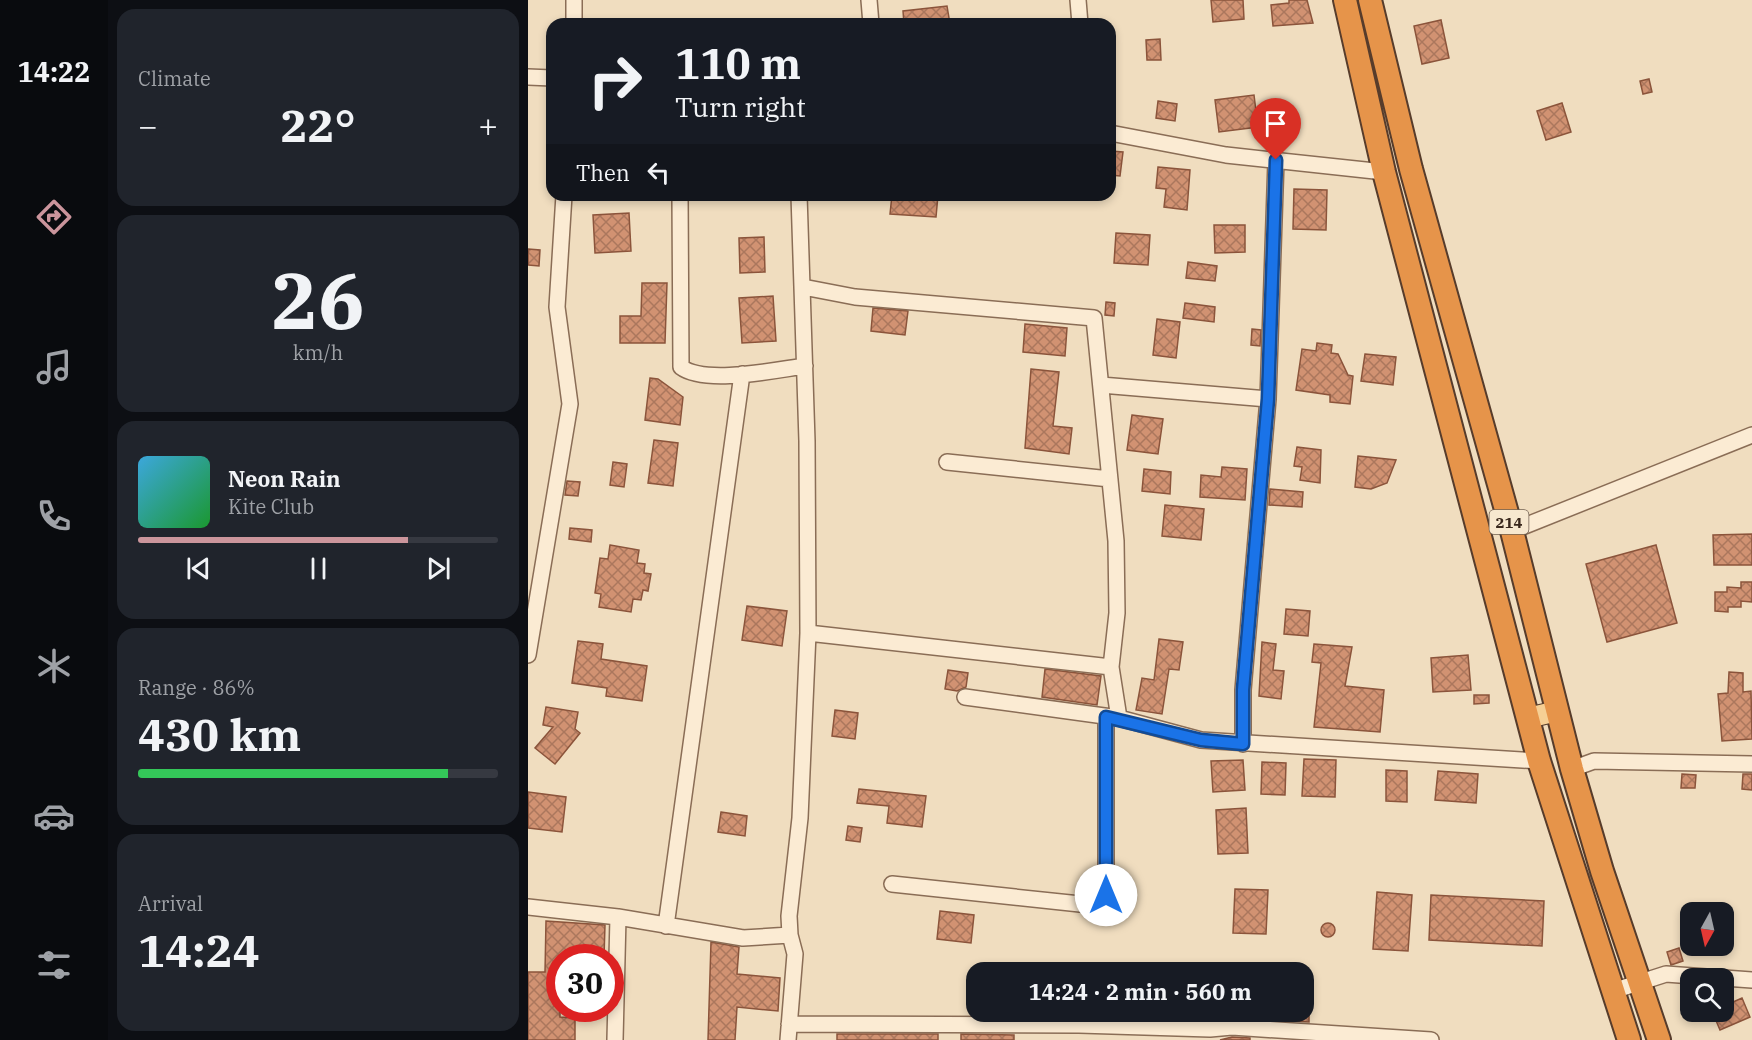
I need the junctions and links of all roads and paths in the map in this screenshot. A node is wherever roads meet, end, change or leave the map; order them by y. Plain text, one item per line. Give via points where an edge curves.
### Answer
1 (574, 0) edge
2 (869, 0) edge
3 (1078, 0) edge
4 (1345, 0) edge
5 (1370, 0) edge
6 (574, 18) edge
7 (870, 18) edge
8 (1080, 18) edge
9 (528, 77) edge
10 (546, 78) edge
11 (1116, 134) edge
12 (1276, 160) junction
13 (1384, 172) junction
14 (564, 201) edge
15 (680, 201) edge
16 (799, 201) edge
17 (803, 287) junction
18 (805, 366) junction
19 (742, 374) junction
20 (1101, 385) junction
21 (1268, 399) junction
22 (1752, 435) edge
23 (947, 462) dead end
24 (1110, 479) junction
25 (1512, 531) junction
26 (808, 633) junction
27 (528, 655) edge
28 (1111, 667) junction
29 (965, 697) dead end
30 (1557, 711) junction
31 (1112, 718) junction
32 (1528, 718) junction
33 (1243, 744) junction
34 (1539, 761) junction
35 (1752, 764) edge
36 (1572, 769) junction
37 (892, 884) dead end
38 (528, 907) edge
39 (618, 916) junction
40 (666, 926) junction
41 (790, 935) junction
42 (1680, 976) edge
43 (1734, 979) edge
44 (1752, 980) edge
45 (1640, 983) junction
46 (1613, 991) junction
47 (1210, 1030) edge
48 (788, 1032) edge
49 (1079, 1032) edge
50 (949, 1033) edge
51 (1625, 1038) edge
52 (615, 1040) edge
53 (1431, 1040) edge
54 (1659, 1040) edge

1 - 6 street
2 - 7 street
3 - 8 street
4 - 13 highway, 214
5 - 25 highway, 214 via 1411,169
9 - 10 street
11 - 12 street via 1226,155
12 - 13 street
12 - 21 street
13 - 32 highway, 214
14 - 27 street via 557,307 570,404
15 - 19 street via 681,367 690,374
16 - 17 street
17 - 18 street
17 - 20 street via 855,297 1094,318
18 - 19 street
18 - 26 street
19 - 40 street
20 - 21 street
20 - 24 street
21 - 33 street via 1243,690
22 - 25 street
23 - 24 street
24 - 28 street via 1117,613
25 - 30 highway, 214
26 - 28 street
26 - 41 street via 800,818
28 - 31 street
29 - 31 street
30 - 32 main road
30 - 36 highway, 214
31 - 33 street via 1201,740
31 - 37 street via 1106,895 1102,899 1080,904
32 - 34 highway, 214
33 - 34 street
34 - 46 highway, 214
35 - 36 street via 1594,761
36 - 45 highway, 214
38 - 39 street
39 - 40 street
39 - 52 street
40 - 41 street via 743,938
41 - 48 street via 795,954
42 - 45 street via 1666,975
43 - 44 street
45 - 46 street
45 - 54 highway, 214
46 - 51 highway, 214
47 - 49 street
47 - 53 street via 1232,1027
48 - 50 street
49 - 50 street

